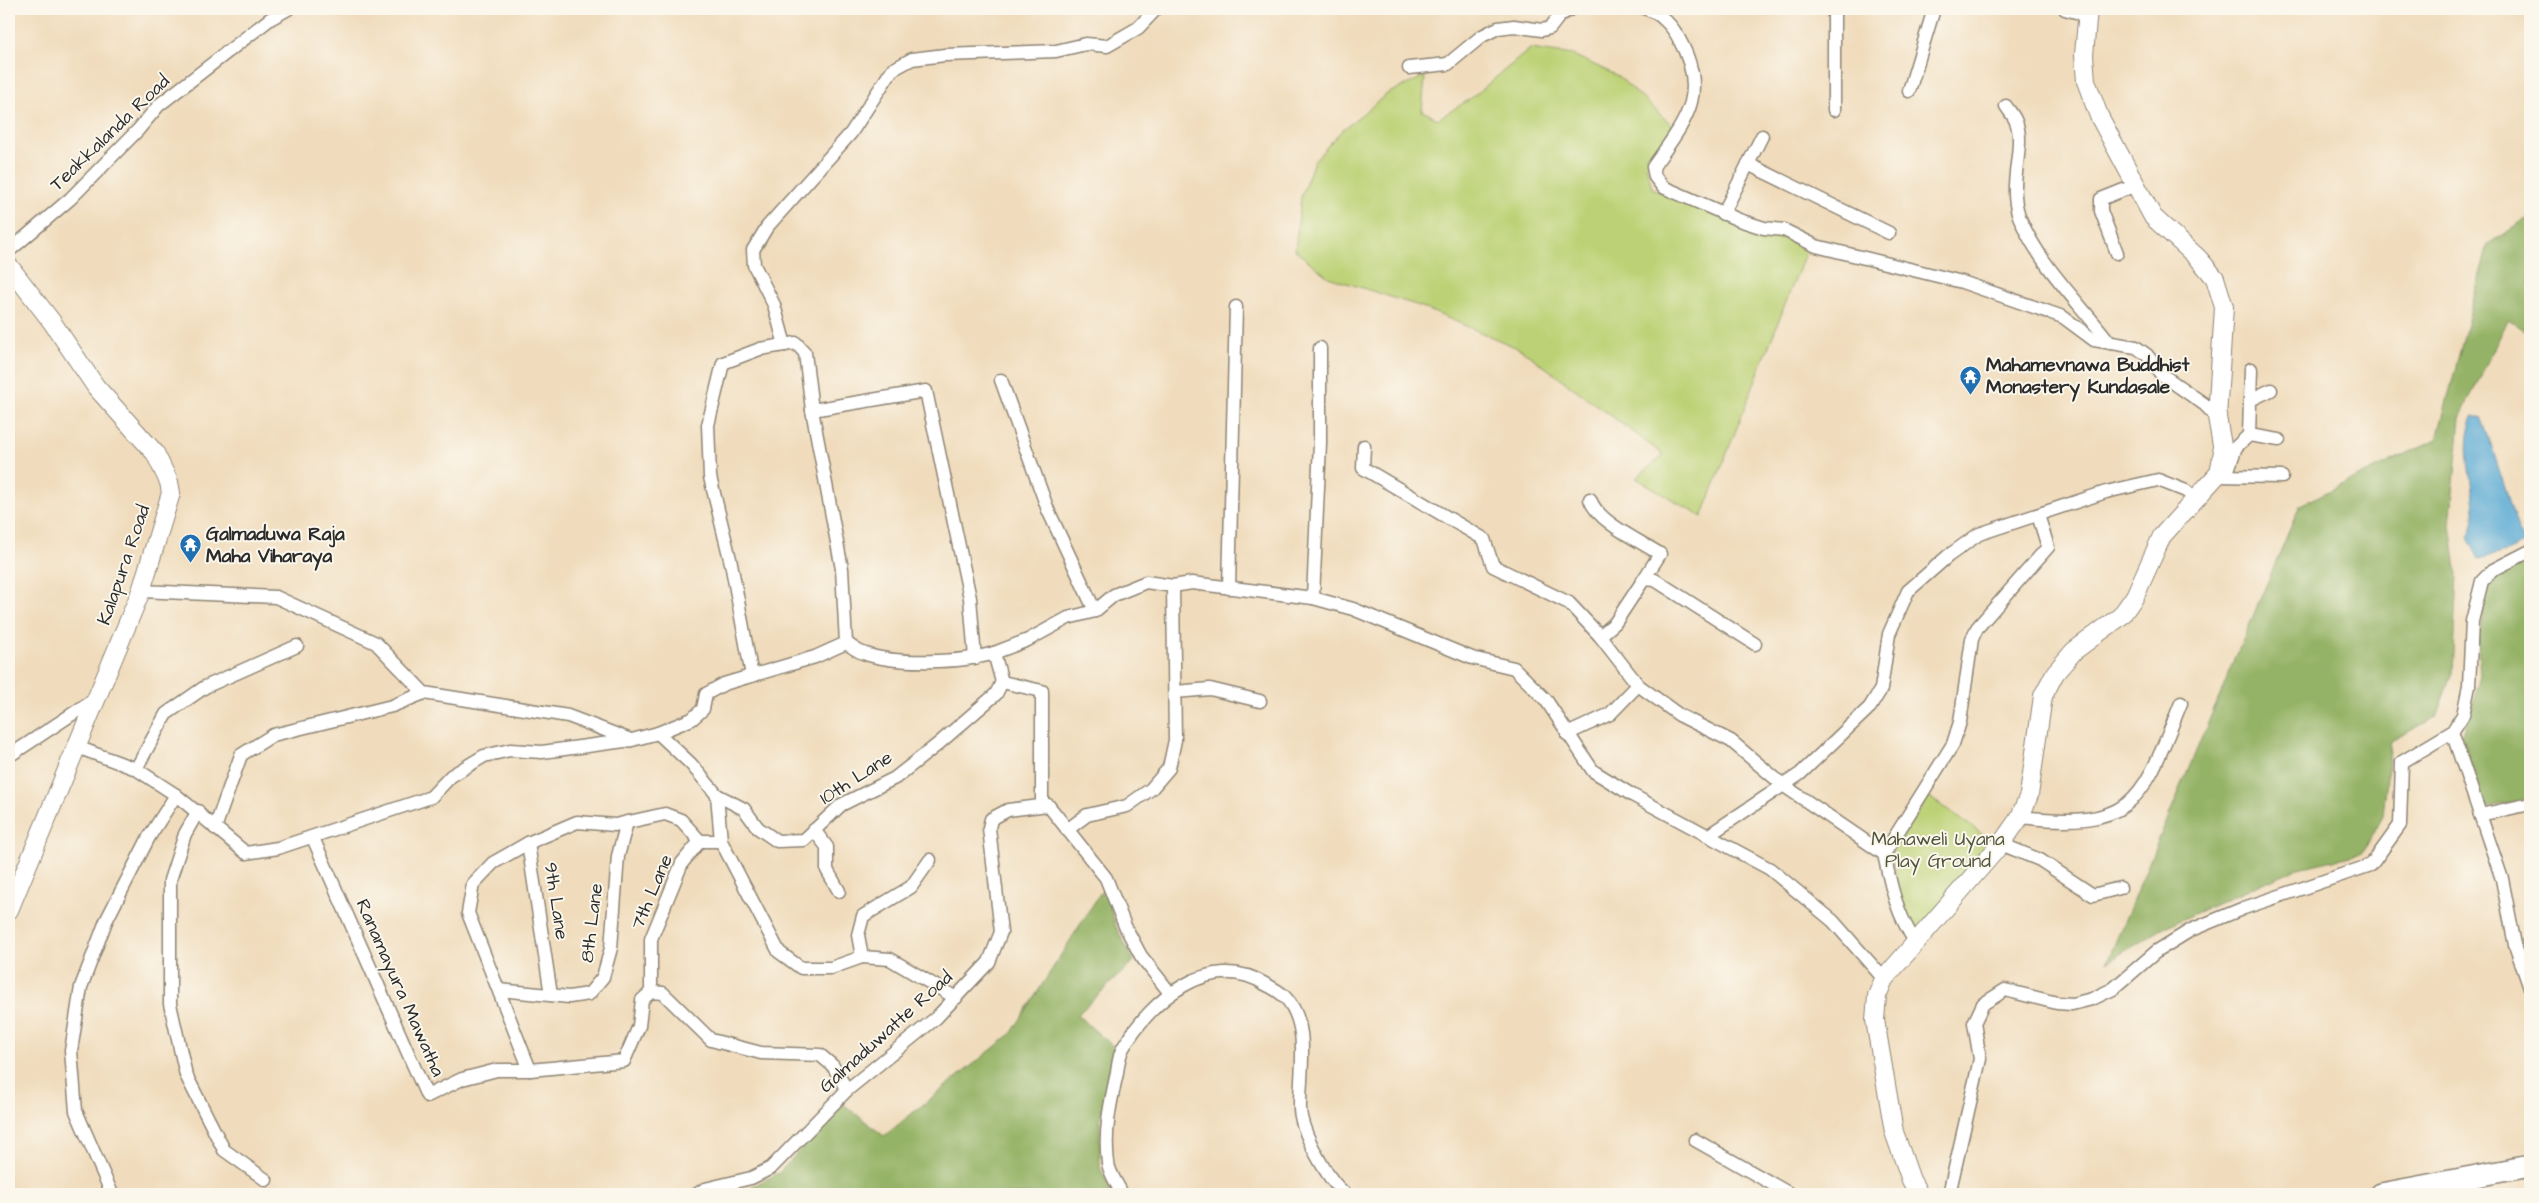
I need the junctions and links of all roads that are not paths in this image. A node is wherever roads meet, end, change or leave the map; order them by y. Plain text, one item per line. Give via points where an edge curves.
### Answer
1 (288, 9) edge
2 (1156, 9) edge
3 (1571, 9) edge
4 (1646, 9) edge
5 (1834, 9) edge
6 (1934, 9) edge
7 (2065, 9) edge
8 (2088, 12) edge
9 (1409, 68) dead end
10 (1910, 91) dead end
11 (2006, 106) dead end
12 (1834, 110) dead end
13 (1762, 136) dead end
14 (1748, 164) junction
15 (2136, 186) junction
16 (1723, 214) junction
17 (1889, 233) dead end
18 (9, 251) edge
19 (2117, 253) dead end
20 (9, 266) edge
21 (1236, 307) dead end
22 (2110, 343) junction
23 (785, 344) junction
24 (1320, 348) dead end
25 (2252, 369) dead end
26 (1001, 380) dead end
27 (2271, 390) dead end
28 (2250, 400) junction
29 (812, 410) junction
30 (2217, 417) junction
31 (2249, 435) junction
32 (2279, 440) dead end
33 (1364, 446) dead end
34 (2218, 475) junction
35 (2282, 476) dead end
36 (1590, 499) dead end
37 (2196, 499) junction
38 (2038, 515) junction
39 (2530, 552) edge
40 (1644, 579) junction
41 (1174, 586) junction
42 (1229, 588) junction
43 (141, 591) junction
44 (1313, 598) junction
45 (1095, 611) junction
46 (1600, 636) junction
47 (846, 643) junction
48 (1755, 644) dead end
49 (297, 646) dead end
50 (994, 653) junction
51 (975, 658) junction
52 (752, 676) junction
53 (1002, 682) junction
54 (1638, 684) junction
55 (1175, 692) junction
56 (424, 693) junction
57 (95, 700) junction
58 (1260, 701) dead end
59 (2180, 703) dead end
60 (2452, 732) junction
61 (658, 733) junction
62 (1567, 734) junction
63 (632, 740) junction
64 (77, 747) junction
65 (9, 756) edge
66 (136, 769) junction
67 (1783, 785) junction
68 (717, 794) junction
69 (176, 795) junction
70 (2530, 804) edge
71 (1042, 805) junction
72 (198, 812) junction
73 (2480, 816) junction
74 (2020, 817) junction
75 (627, 822) junction
76 (215, 828) junction
77 (814, 830) junction
78 (1067, 830) junction
79 (1709, 835) junction
80 (312, 838) junction
81 (700, 841) junction
82 (722, 842) junction
83 (528, 843) junction
84 (2001, 844) junction
85 (1884, 854) junction
86 (930, 860) dead end
87 (2120, 888) dead end
88 (839, 890) dead end
89 (9, 910) edge
90 (1916, 943) junction
91 (862, 957) junction
92 (1884, 979) junction
93 (2530, 988) edge
94 (500, 990) junction
95 (651, 992) junction
96 (1170, 993) junction
97 (552, 995) junction
98 (956, 998) junction
99 (530, 1070) junction
100 (847, 1090) junction
101 (1695, 1140) dead end
102 (2530, 1166) edge
103 (266, 1180) dead end
104 (112, 1194) edge
105 (697, 1194) edge
106 (1122, 1194) edge
107 (1346, 1194) edge
108 (1790, 1194) edge
109 (1919, 1194) edge
110 (1948, 1194) edge
111 (2381, 1194) edge

1 - 18 street, Teakkalanda Road via 270,19 159,105 70,199
2 - 23 street via 1138,28 1107,46 1086,44 1056,51 945,55 912,59 892,70 851,133 767,227 753,250 754,265 774,305
3 - 9 street via 1560,15 1550,28 1498,28 1482,36 1448,64
4 - 16 street via 1673,28 1693,71 1694,93 1688,112 1653,167 1656,177 1663,187
5 - 12 street
6 - 10 street
7 - 8 street
8 - 15 street via 2084,55 2086,81 2099,116
11 - 22 street via 2016,121 2019,135 2014,196 2019,216 2035,246
13 - 14 street
14 - 16 street
14 - 17 street
15 - 19 street via 2101,199
15 - 30 street via 2153,217 2215,278 2224,307
16 - 22 street via 1764,228 1784,230 1816,246 1962,282 2063,317 2094,340
20 - 43 street, Kalapura Road via 96,387 154,454 169,482 171,493
21 - 42 street
22 - 30 street via 2136,347 2147,355 2161,374
23 - 29 street via 796,343 805,353
23 - 52 street via 760,349 723,363 708,425 710,477 731,563
24 - 44 street via 1320,443
25 - 28 street
26 - 45 street via 1048,510
27 - 28 street
28 - 31 street
29 - 47 street via 842,569
29 - 51 street via 926,391 970,598
30 - 34 street via 2223,451
31 - 32 street
31 - 34 street via 2236,447 2228,470
33 - 46 street via 1363,468 1484,539 1493,566 1569,603
34 - 35 street
34 - 37 street
36 - 40 street via 1593,509 1607,521 1660,554
37 - 38 street via 2186,491 2158,480 2106,492
37 - 74 street via 2162,536 2121,616 2074,651 2055,673 2043,696 2029,795
38 - 67 street via 1979,534 1908,591 1889,634 1881,689 1870,707 1800,774
38 - 85 street via 2048,547 1977,628 1972,639 1960,722 1953,744
39 - 60 street via 2493,570 2482,582 2472,622 2469,686 2463,714
40 - 46 street via 1615,623
40 - 48 street via 1655,580
41 - 42 street via 1192,582
41 - 45 street via 1146,582 1114,595
41 - 55 street
42 - 44 street
43 - 56 street via 276,597 376,643
43 - 57 street, Kalapura Road
44 - 62 street via 1353,609 1472,658 1514,668 1546,700
45 - 50 street via 1068,618 1028,640
46 - 54 street
47 - 51 street via 862,653 886,658 960,661
47 - 52 street via 815,657
49 - 66 street via 206,687 166,714
50 - 51 street
50 - 53 street
52 - 61 street via 724,684 706,694 703,709 692,719
53 - 71 street via 1042,691
53 - 77 street, 10th Lane via 996,694 937,745 895,778 841,805
54 - 62 street via 1610,714
54 - 67 street via 1679,715 1731,741
55 - 58 street via 1210,689
55 - 78 street via 1175,740 1169,768 1151,789 1127,806 1087,815
56 - 63 street via 568,716
56 - 76 street via 392,706 273,735 241,755
57 - 64 street, Kalapura Road
57 - 65 street
59 - 74 street via 2154,770 2140,793 2121,809 2100,818 2052,820
60 - 73 street
60 - 110 street via 2402,762 2400,825 2371,865 2244,908 2191,930 2157,951 2113,989 2092,999 2072,1004 2056,1003 2005,990 1983,1004 1974,1023 1980,1059
61 - 63 street
61 - 68 street, 10th Lane
62 - 79 street via 1593,771
63 - 80 street via 542,752 510,750 484,756 450,776 432,797
64 - 66 street
64 - 89 street, Kalapura Road
66 - 69 street
67 - 79 street
67 - 85 street
68 - 77 street, 10th Lane via 744,809 758,828 777,841 804,840
68 - 82 street
69 - 72 street
69 - 104 street via 149,837 106,921 81,988 71,1052 76,1111
70 - 73 street
71 - 78 street via 1048,805
71 - 98 street, Galmaduwatte Road via 1008,810 991,819 989,828 1002,932 989,962
72 - 76 street
72 - 103 street via 185,834 170,880 170,1004 186,1074 224,1150
73 - 93 street via 2502,879 2515,945
74 - 84 street
75 - 81 street via 665,814 681,820
75 - 83 street via 615,825 578,822
75 - 97 street, 8th Lane via 618,856 611,948 604,977 589,994
76 - 80 street via 246,853
77 - 88 street via 827,847 827,870
78 - 96 street via 1106,878 1141,956
79 - 92 street via 1770,869 1834,921
80 - 99 street, Ranamayura Mawatha via 428,1096 462,1079 497,1070
81 - 82 street
81 - 95 street, 7th Lane via 682,863 651,939
82 - 91 street via 780,952 802,968 831,968
83 - 94 street via 493,863 473,884 468,913
83 - 97 street, 9th Lane
84 - 87 street via 2040,860 2093,895
84 - 90 street
85 - 90 street via 1892,896 1903,924
86 - 91 street via 911,887 863,916 858,935
90 - 92 street
91 - 98 street via 890,959
92 - 109 street via 1877,996 1875,1020 1894,1132
94 - 97 street, 8th Lane
94 - 99 street
95 - 99 street, Ranamayura Mawatha via 642,1000 639,1026 624,1062
95 - 100 street via 663,993 711,1040 761,1053 820,1055 833,1066
96 - 106 street via 1148,1012 1122,1050 1107,1120 1108,1166
96 - 107 street via 1202,976 1226,972 1241,973 1259,980 1284,995 1293,1007 1301,1033 1300,1112 1318,1160
98 - 100 street, Galmaduwatte Road
100 - 105 street, Galmaduwatte Road via 771,1168 751,1178
101 - 108 street
102 - 111 highway

